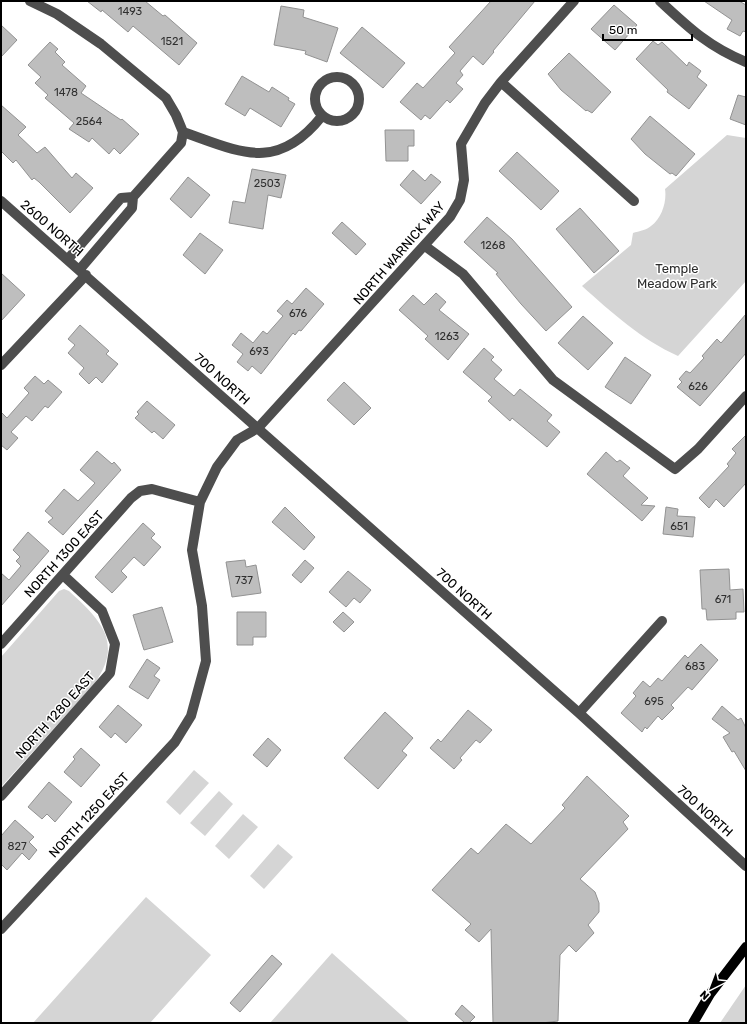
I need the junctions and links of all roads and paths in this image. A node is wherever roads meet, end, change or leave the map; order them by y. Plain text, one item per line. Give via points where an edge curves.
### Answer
1 (30, 1) edge
2 (574, 1) edge
3 (660, 1) edge
4 (746, 62) edge
5 (501, 82) junction
6 (322, 116) junction
7 (183, 132) junction
8 (132, 197) junction
9 (1, 201) edge
10 (634, 201) dead end
11 (425, 246) junction
12 (68, 259) junction
13 (83, 272) junction
14 (163, 344) joint
15 (1, 364) edge
16 (746, 396) edge
17 (258, 428) junction
18 (200, 502) junction
19 (63, 575) junction
20 (662, 621) dead end
21 (1, 644) edge
22 (579, 713) junction
23 (1, 796) edge
24 (746, 866) edge
25 (1, 929) edge
26 (746, 948) edge
27 (693, 1023) edge

1 - 7 street via 57,14 101,44 166,98
2 - 5 street, NORTH WARNICK WAY
3 - 4 street via 698,36 724,53
5 - 10 street
5 - 11 street, NORTH WARNICK WAY via 485,102 460,144 464,180 460,200 450,217
6 - 6 street via 334,121 354,114 359,94 352,82 337,76 323,81 315,94 314,102
6 - 7 street via 294,144 270,153 236,151
7 - 8 street via 181,143
8 - 12 street via 121,198
8 - 13 street via 132,208
9 - 12 street, 2600 NORTH
11 - 16 street via 463,274 553,380 675,469 698,449
11 - 17 street, NORTH WARNICK WAY
12 - 13 street, 2600 NORTH
13 - 14 street, 2600 NORTH
13 - 15 street
14 - 17 street, 700 NORTH
17 - 18 street via 237,440 217,467
17 - 22 street, 700 NORTH
18 - 19 street, NORTH 1300 EAST via 152,489 140,491
18 - 25 street, NORTH 1250 EAST via 192,550 202,606 206,661 191,716 175,742
19 - 21 street, NORTH 1300 EAST
19 - 23 street, NORTH 1280 EAST via 102,611 115,644 110,673
20 - 22 street
22 - 24 street, 700 NORTH
26 - 27 main road via 710,994

